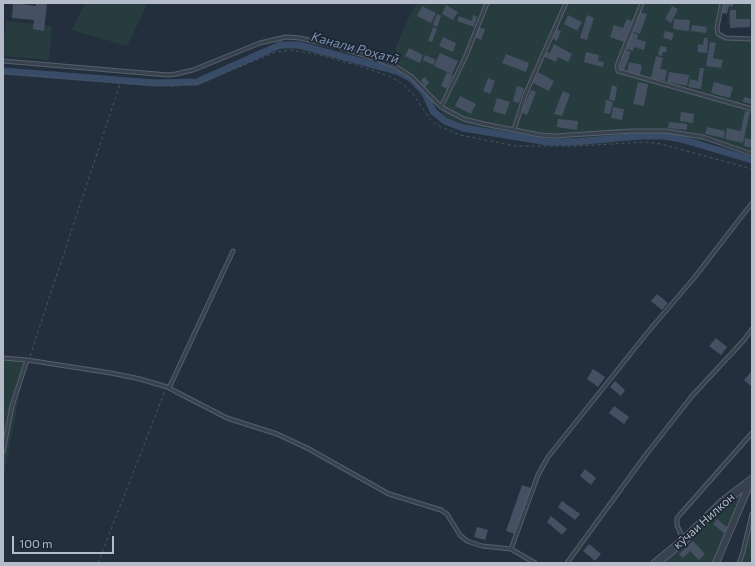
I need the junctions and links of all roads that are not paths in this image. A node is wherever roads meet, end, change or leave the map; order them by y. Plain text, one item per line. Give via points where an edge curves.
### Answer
1 (487, 3) edge
2 (566, 3) edge
3 (642, 3) edge
4 (722, 3) edge
5 (752, 39) edge
6 (3, 61) edge
7 (441, 107) junction
8 (752, 109) edge
9 (514, 130) junction
10 (752, 154) edge
11 (752, 203) edge
12 (232, 251) dead end
13 (752, 329) edge
14 (3, 358) edge
15 (28, 361) junction
16 (168, 387) junction
17 (752, 433) edge
18 (3, 452) edge
19 (752, 480) edge
20 (752, 514) edge
21 (684, 540) junction
22 (511, 549) junction
23 (535, 563) edge
24 (567, 563) edge
25 (656, 563) edge
26 (716, 563) edge
27 (739, 563) edge

1 - 7 lane via 465,58
2 - 9 lane via 527,90
3 - 8 lane via 617,66 618,71
4 - 5 lane via 718,34 726,38
6 - 7 lane via 168,75 193,70 260,43 293,37 338,47 395,66 412,77
7 - 9 lane via 469,120
9 - 10 lane via 554,136 666,131 703,137
11 - 22 lane via 548,457 538,475
12 - 16 lane
13 - 24 lane via 692,396 644,456
14 - 15 lane
15 - 16 lane via 111,373
15 - 18 lane via 12,406
16 - 22 lane via 227,418 277,434 307,448 389,494 441,510 467,541 482,546
17 - 21 lane via 677,518 677,525
19 - 21 street, кӯчаи Нилкон via 723,502
19 - 26 street
20 - 27 lane
21 - 25 street, кӯчаи Нилкон
22 - 23 lane

